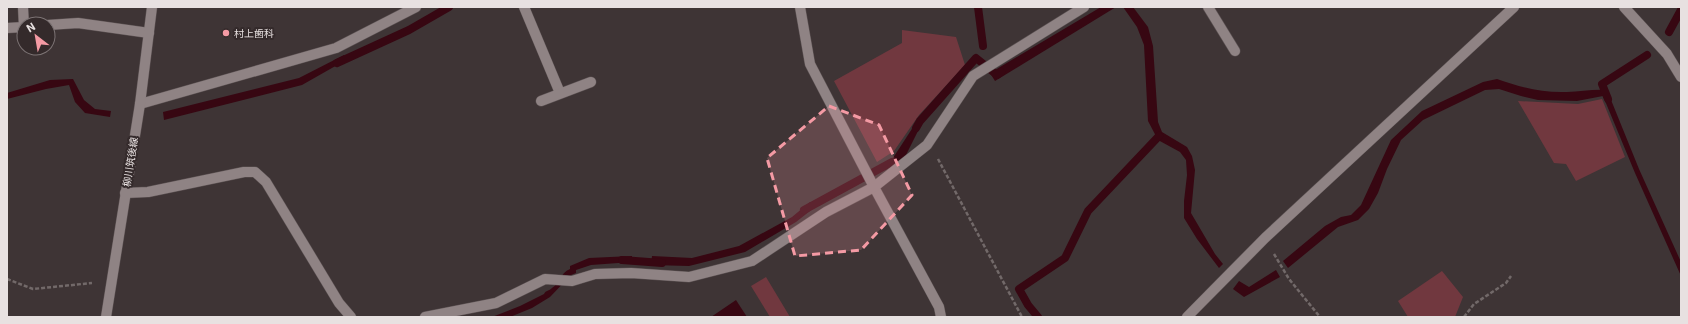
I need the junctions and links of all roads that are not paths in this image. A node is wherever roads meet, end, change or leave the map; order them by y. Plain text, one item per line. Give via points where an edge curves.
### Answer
1 (152, 7) edge
2 (416, 7) edge
3 (524, 7) edge
4 (800, 7) edge
5 (1084, 7) edge
6 (1208, 7) edge
7 (1514, 7) edge
8 (1624, 7) edge
9 (56, 25) edge
10 (149, 32) junction
11 (1235, 51) dead end
12 (1681, 77) edge
13 (591, 82) dead end
14 (560, 93) junction
15 (541, 101) dead end
16 (140, 104) junction
17 (874, 187) junction
18 (125, 193) junction
19 (106, 317) edge
20 (351, 317) edge
21 (426, 317) edge
22 (942, 317) edge
23 (1187, 317) edge

1 - 10 street, 柳川筑後線
2 - 16 street via 336,48
3 - 14 street
4 - 17 street via 810,64
5 - 17 street via 973,76 927,145
6 - 11 street
7 - 23 street via 1265,238
8 - 12 street via 1667,54
9 - 10 street via 78,24
10 - 16 street, 柳川筑後線
13 - 14 street
14 - 15 street
16 - 18 street, 柳川筑後線
17 - 21 street via 826,212 752,261 689,277 631,272 595,274 572,281 545,279 496,303
17 - 22 street
18 - 19 street, 柳川筑後線
18 - 20 street via 148,192 244,172 255,172 266,182 339,303

